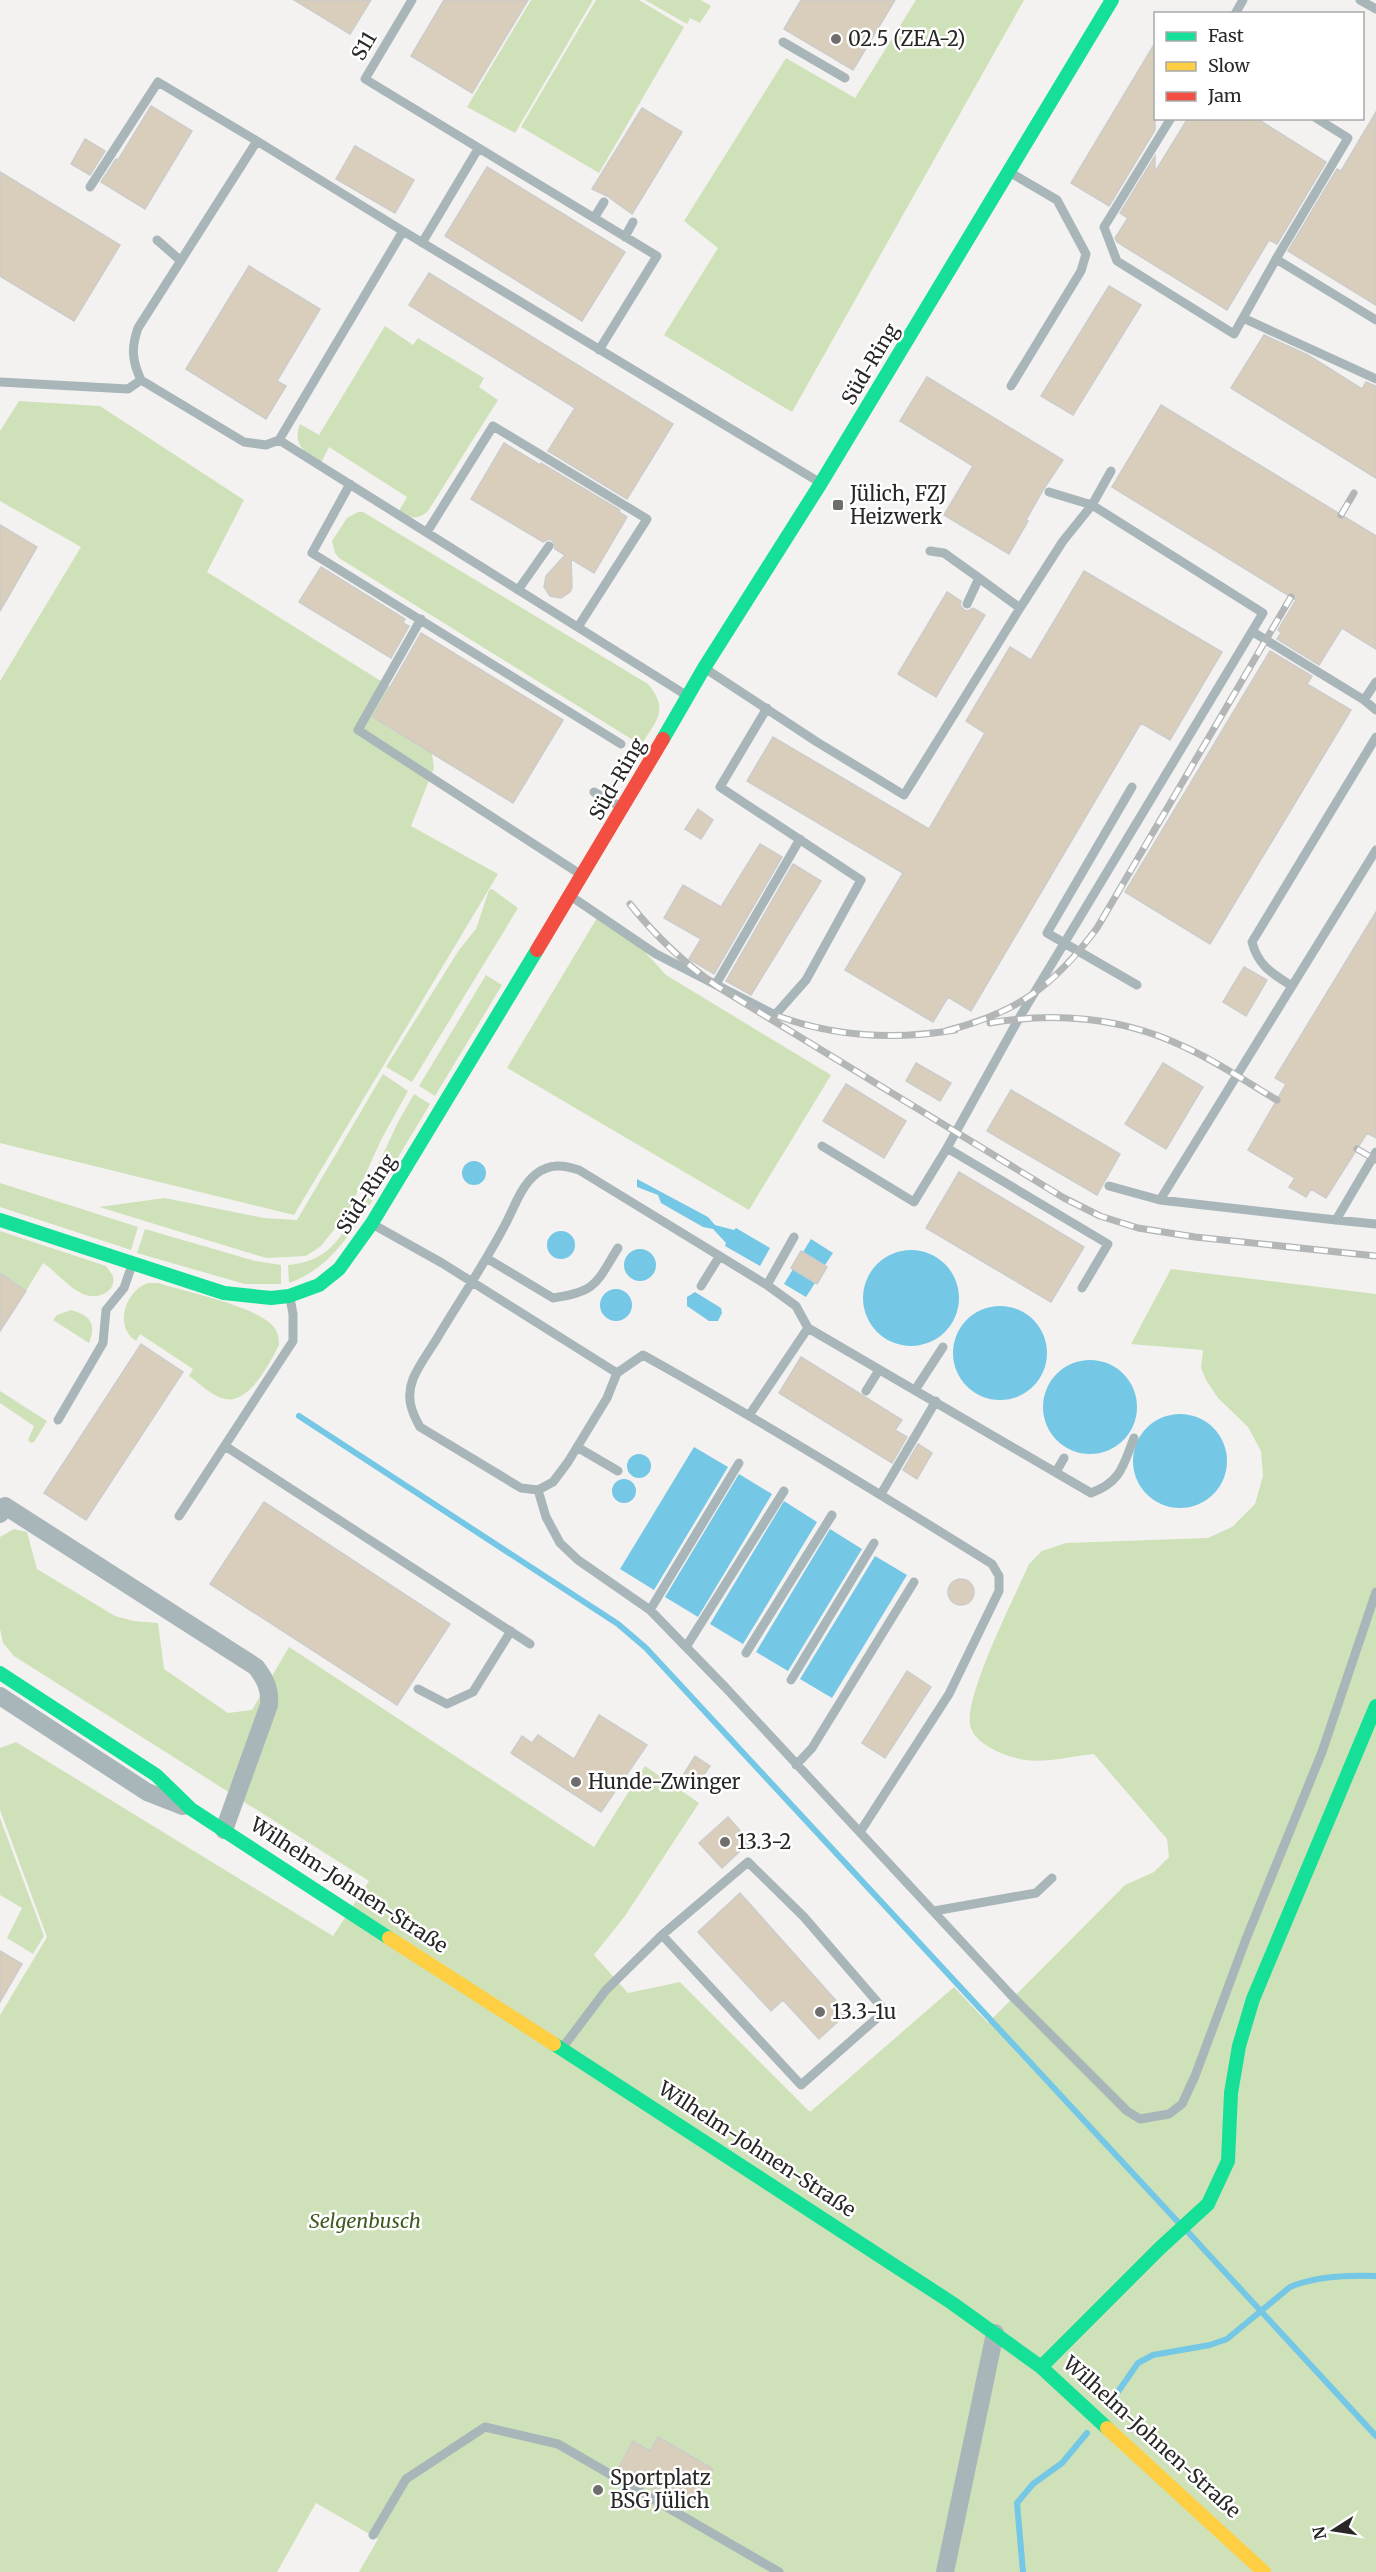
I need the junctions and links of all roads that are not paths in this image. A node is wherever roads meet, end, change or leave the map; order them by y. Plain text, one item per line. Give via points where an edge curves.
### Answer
1 (412, 0) edge
2 (1112, 0) edge
3 (1360, 0) edge
4 (1376, 9) edge
5 (783, 42) dead end
6 (845, 78) dead end
7 (1170, 120) edge
8 (1319, 120) edge
9 (257, 141) junction
10 (478, 149) junction
11 (1008, 172) junction
12 (90, 187) dead end
13 (604, 202) dead end
14 (594, 218) junction
15 (633, 222) dead end
16 (403, 231) junction
17 (625, 237) junction
18 (157, 240) dead end
19 (422, 243) junction
20 (1276, 259) junction
21 (181, 261) junction
22 (1243, 318) junction
23 (1376, 320) edge
24 (598, 350) junction
25 (1376, 379) edge
26 (141, 380) junction
27 (0, 382) edge
28 (1011, 386) dead end
29 (279, 440) junction
30 (1112, 471) dead end
31 (821, 483) junction
32 (350, 484) junction
33 (1049, 492) dead end
34 (1092, 505) junction
35 (427, 532) junction
36 (549, 546) dead end
37 (930, 551) dead end
38 (979, 578) junction
39 (518, 590) junction
40 (967, 604) dead end
41 (1020, 608) junction
42 (421, 619) junction
43 (578, 627) junction
44 (1253, 632) junction
45 (704, 668) junction
46 (1376, 682) edge
47 (688, 696) junction
48 (1364, 700) junction
49 (767, 708) junction
50 (1376, 710) edge
51 (1376, 736) edge
52 (621, 744) dead end
53 (1132, 787) dead end
54 (594, 792) dead end
55 (623, 808) junction
56 (800, 839) junction
57 (1376, 850) edge
58 (582, 876) junction
59 (570, 896) junction
60 (1064, 942) junction
61 (716, 984) junction
62 (1137, 985) dead end
63 (1292, 986) junction
64 (822, 1146) dead end
65 (947, 1148) junction
66 (1376, 1152) edge
67 (1109, 1186) dead end
68 (1160, 1200) junction
69 (0, 1220) edge
70 (1336, 1220) junction
71 (372, 1223) junction
72 (1376, 1224) edge
73 (794, 1237) dead end
74 (618, 1248) dead end
75 (719, 1257) junction
76 (488, 1259) junction
77 (133, 1262) junction
78 (472, 1282) junction
79 (767, 1285) junction
80 (701, 1286) dead end
81 (1082, 1288) dead end
82 (289, 1296) junction
83 (808, 1328) junction
84 (943, 1347) dead end
85 (879, 1370) junction
86 (617, 1373) junction
87 (915, 1390) junction
88 (866, 1391) dead end
89 (936, 1401) junction
90 (750, 1414) junction
91 (58, 1420) dead end
92 (1134, 1438) dead end
93 (225, 1446) junction
94 (577, 1447) junction
95 (1064, 1458) dead end
96 (740, 1463) dead end
97 (618, 1471) dead end
98 (1056, 1472) junction
99 (538, 1490) junction
100 (784, 1491) dead end
101 (881, 1494) junction
102 (0, 1514) edge
103 (832, 1515) dead end
104 (179, 1516) dead end
105 (874, 1543) dead end
106 (914, 1582) dead end
107 (1376, 1592) edge
108 (650, 1610) junction
109 (511, 1631) junction
110 (530, 1644) dead end
111 (686, 1647) junction
112 (746, 1653) dead end
113 (0, 1673) edge
114 (791, 1680) dead end
115 (418, 1689) dead end
116 (0, 1695) edge
117 (1376, 1706) edge
118 (796, 1765) junction
119 (191, 1809) junction
120 (224, 1830) junction
121 (860, 1832) junction
122 (1052, 1878) dead end
123 (934, 1911) junction
124 (663, 1935) junction
125 (561, 2049) junction
126 (995, 2333) junction
127 (1041, 2367) junction
128 (373, 2535) dead end
129 (779, 2572) edge
130 (945, 2572) edge
131 (1264, 2572) edge

1 - 10 lane, S11 via 366,80
2 - 11 street, Süd-Ring
3 - 4 lane
5 - 6 lane
7 - 22 lane via 1104,227 1117,261 1234,334
8 - 20 lane via 1348,138
9 - 12 lane via 158,82
9 - 16 lane
9 - 21 lane
10 - 14 lane
10 - 19 lane
11 - 28 lane via 1057,200 1086,254 1081,271
11 - 31 street, Süd-Ring
13 - 14 lane
14 - 17 lane
15 - 17 lane
16 - 19 lane
16 - 29 lane
17 - 24 lane via 657,256
18 - 21 lane
19 - 24 lane
20 - 22 lane
20 - 23 lane
21 - 26 lane via 138,328 133,363
22 - 25 lane
24 - 31 lane
26 - 27 lane via 128,388
26 - 29 lane via 244,442 266,445
29 - 32 lane
30 - 34 lane
31 - 45 street, Süd-Ring
32 - 35 lane
32 - 42 lane via 312,553
33 - 34 lane
34 - 41 lane via 1062,541
34 - 44 lane via 1263,613
35 - 39 lane
35 - 43 lane via 492,426 647,519
36 - 39 lane
37 - 38 lane via 944,553
38 - 40 lane
38 - 41 lane
39 - 43 lane
41 - 49 lane via 904,795
42 - 52 lane
42 - 58 lane via 358,730
43 - 47 lane
44 - 48 lane
44 - 60 lane
45 - 47 street, Süd-Ring
45 - 49 lane
46 - 48 lane
47 - 55 street, Süd-Ring
48 - 50 lane
49 - 56 lane via 720,787
51 - 63 lane via 1252,942 1265,969
53 - 60 lane via 1047,933
54 - 55 lane
55 - 58 street, Süd-Ring
56 - 61 lane
56 - 61 lane via 861,880 806,980 776,1015
57 - 63 lane
58 - 59 street, Süd-Ring
59 - 61 lane via 656,954
59 - 71 street, Süd-Ring
60 - 62 lane
60 - 65 lane
63 - 68 lane
64 - 65 lane via 914,1202
65 - 81 lane via 1108,1244
66 - 70 lane
67 - 68 lane
68 - 70 lane
69 - 77 street, Süd-Ring
70 - 72 lane
71 - 78 lane
71 - 82 street, Süd-Ring via 339,1269 319,1286
73 - 79 lane
74 - 76 lane via 584,1293 554,1298
75 - 76 lane via 579,1170 564,1165 536,1174 525,1186
75 - 79 lane
75 - 80 lane
76 - 78 lane
77 - 82 street, Süd-Ring via 224,1293
77 - 91 lane via 124,1288 106,1310 103,1343
78 - 86 lane
78 - 99 lane via 413,1379 411,1411 431,1436 521,1488
79 - 83 lane via 796,1306
82 - 93 lane via 293,1341
83 - 85 lane
83 - 90 lane
84 - 87 lane
85 - 87 lane
85 - 88 lane
86 - 90 lane via 643,1355
86 - 94 lane via 607,1398
87 - 89 lane
89 - 98 lane
89 - 101 lane
90 - 101 lane
92 - 98 lane via 1119,1476 1107,1487 1091,1493
93 - 104 lane
93 - 109 lane
94 - 97 lane
94 - 99 lane via 553,1482
95 - 98 lane
96 - 108 lane
99 - 108 lane via 560,1543
100 - 111 lane
101 - 121 lane via 992,1564 999,1576 999,1591 949,1694
102 - 120 street via 5,1506 256,1667 264,1677 270,1690 269,1705
103 - 112 lane
105 - 114 lane
106 - 118 lane via 812,1748
107 - 123 lane via 1322,1752 1195,2076 1182,2104 1169,2114 1140,2119 1127,2111
108 - 111 lane
109 - 110 lane
109 - 115 lane via 473,1692 447,1704
111 - 118 lane
113 - 119 street, Wilhelm-Johnen-Straße via 156,1775
116 - 119 street, Wilhelm-Johnen-Straße via 147,1792
117 - 127 street via 1253,1999 1239,2046 1231,2092 1228,2161 1219,2184 1203,2209
118 - 121 lane
119 - 120 street, Wilhelm-Johnen-Straße
120 - 125 street, Wilhelm-Johnen-Straße
121 - 123 lane
122 - 123 lane via 1036,1893
124 - 124 lane via 748,1862 804,1917 885,2011 801,2085
124 - 125 lane via 606,1990
125 - 126 street, Wilhelm-Johnen-Straße
126 - 127 street, Wilhelm-Johnen-Straße
126 - 130 street
127 - 131 street, Wilhelm-Johnen-Straße
128 - 129 lane via 406,2479 485,2427 558,2444

